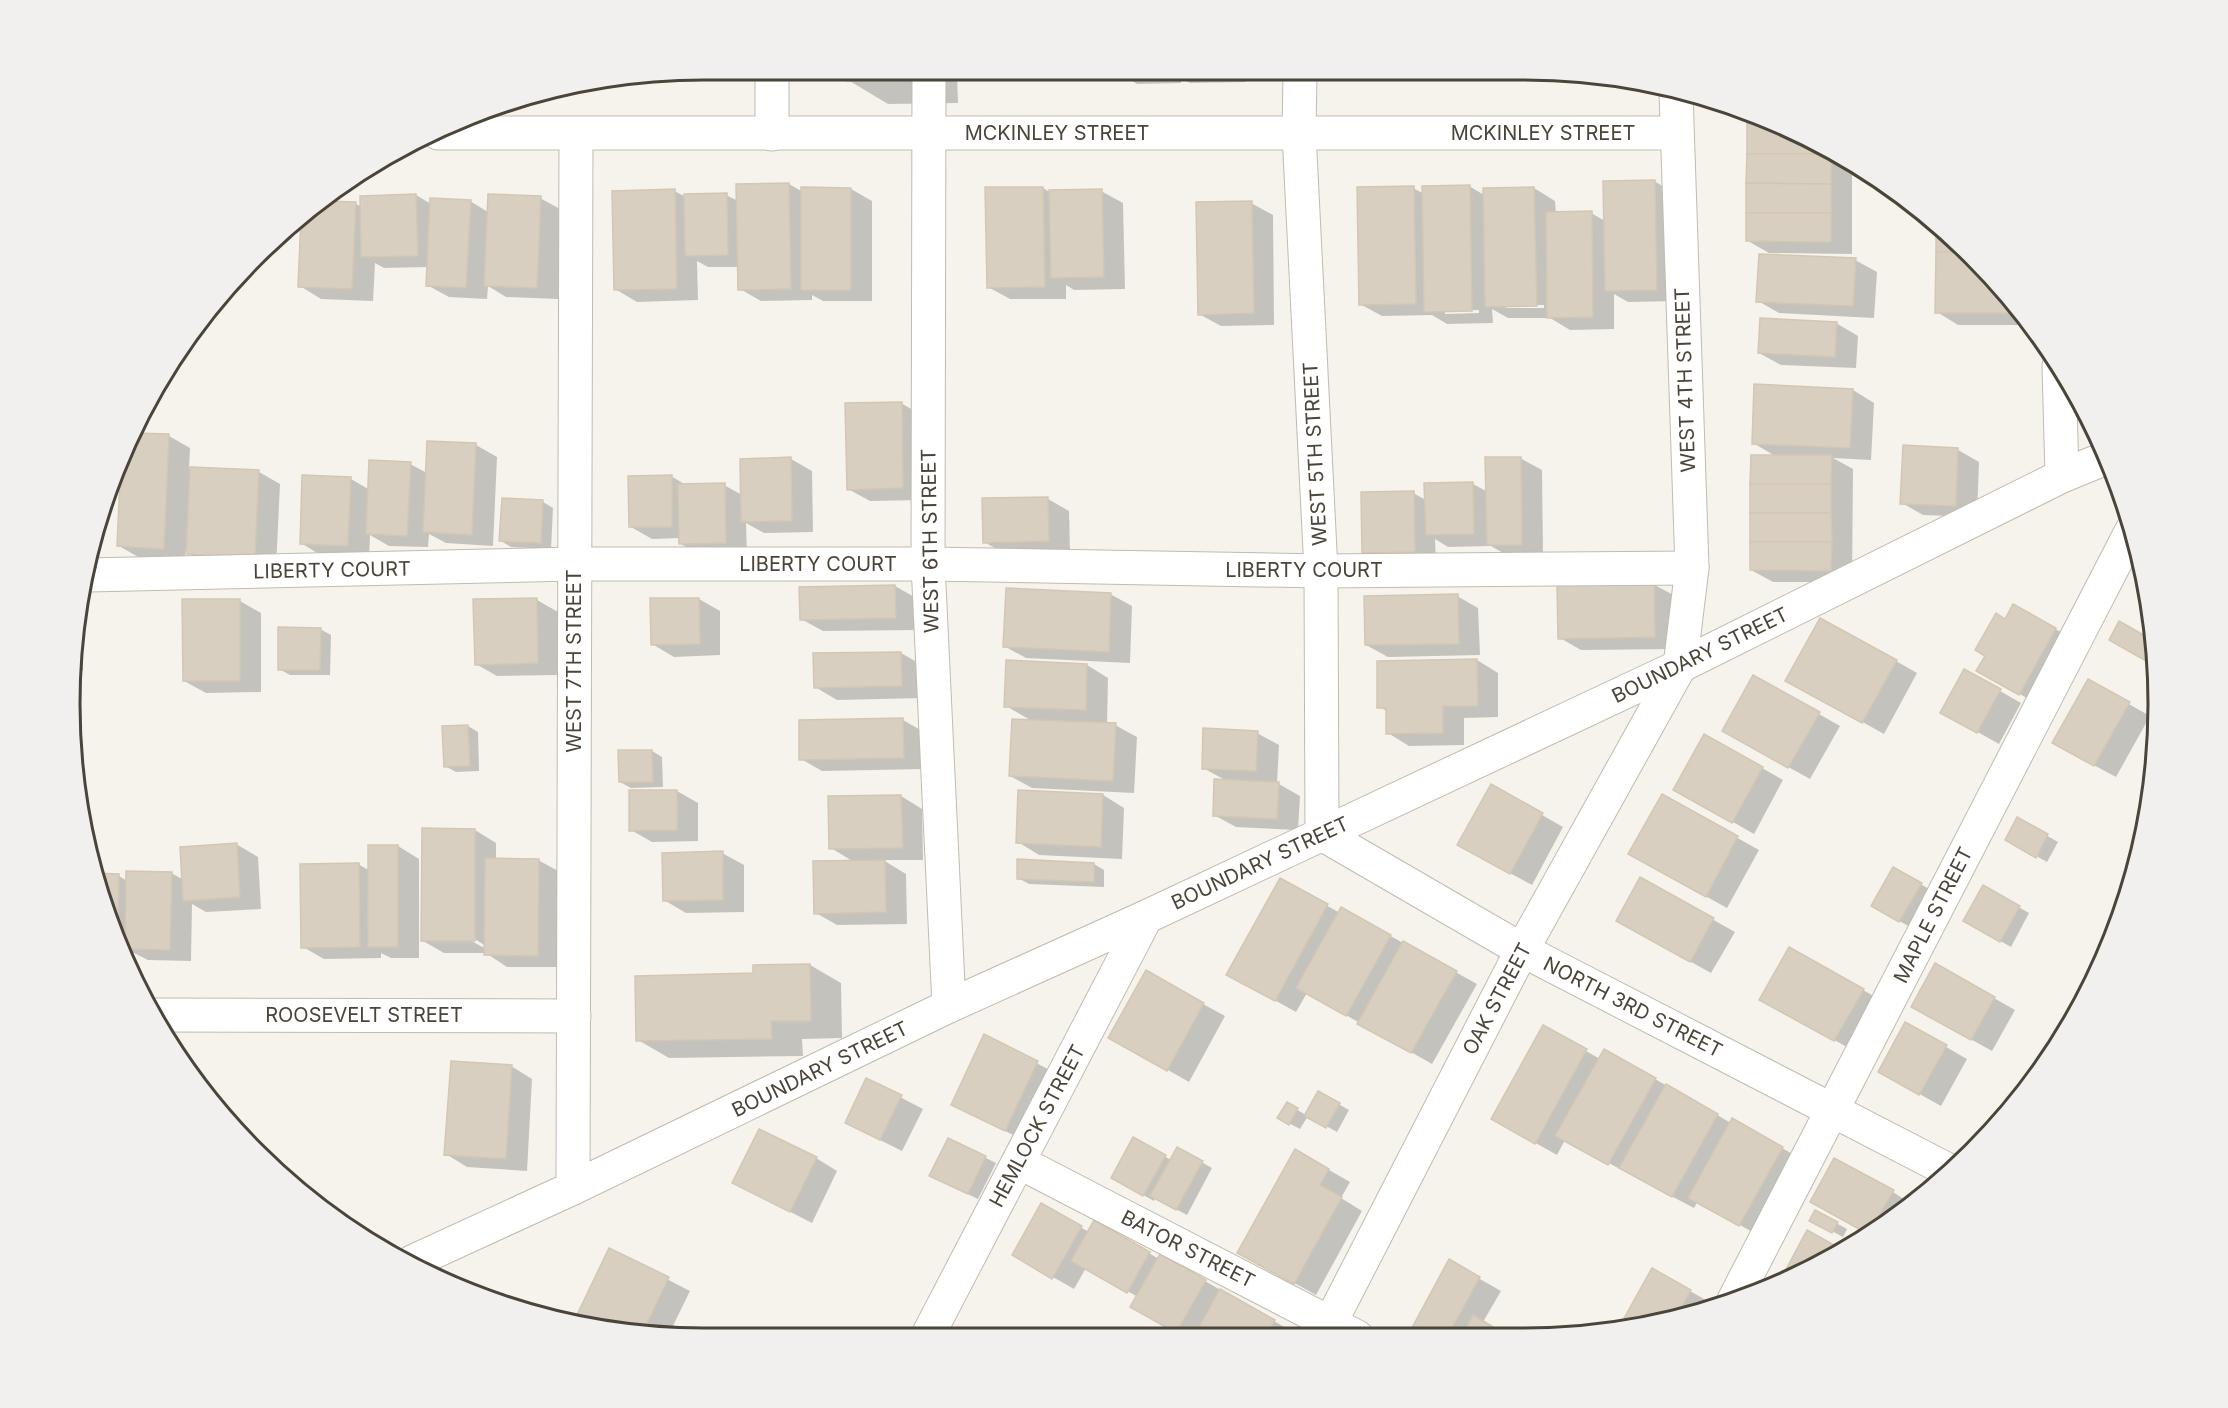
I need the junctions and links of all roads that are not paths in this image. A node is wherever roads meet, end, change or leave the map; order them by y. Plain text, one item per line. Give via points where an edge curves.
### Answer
1 (772, 80) edge
2 (929, 80) edge
3 (1300, 80) edge
4 (1676, 98) edge
5 (1299, 133) junction
6 (450, 134) edge
7 (576, 134) junction
8 (772, 134) junction
9 (929, 134) junction
10 (1676, 134) junction
11 (2059, 383) edge
12 (2099, 461) edge
13 (2061, 476) junction
14 (2127, 541) edge
15 (574, 564) junction
16 (928, 564) junction
17 (1692, 568) junction
18 (1321, 571) junction
19 (93, 575) edge
20 (1680, 666) junction
21 (1322, 834) junction
22 (1146, 917) junction
23 (1522, 950) junction
24 (949, 1006) junction
25 (162, 1015) edge
26 (574, 1016) junction
27 (1832, 1110) junction
28 (1019, 1162) junction
29 (1943, 1167) edge
30 (573, 1188) junction
31 (419, 1259) edge
32 (1739, 1290) edge
33 (932, 1328) edge
34 (1330, 1328) edge
35 (1339, 1328) edge

1 - 8 street
2 - 9 street, WEST 6TH STREET
3 - 5 street, WEST 5TH STREET
4 - 10 street, WEST 4TH STREET
5 - 9 street, MCKINLEY STREET
5 - 10 street, MCKINLEY STREET
5 - 18 street, WEST 5TH STREET
6 - 7 street, MCKINLEY STREET
7 - 8 street, MCKINLEY STREET
7 - 15 street, WEST 7TH STREET
8 - 9 street, MCKINLEY STREET
9 - 16 street, WEST 6TH STREET
10 - 17 street, WEST 4TH STREET
11 - 13 street
12 - 13 street, BOUNDARY STREET
13 - 20 street, BOUNDARY STREET
14 - 27 street, MAPLE STREET
15 - 16 street, LIBERTY COURT
15 - 19 street, LIBERTY COURT
15 - 26 street, WEST 7TH STREET
16 - 18 street, LIBERTY COURT
16 - 24 street, WEST 6TH STREET
17 - 18 street, LIBERTY COURT
17 - 20 street, WEST 4TH STREET
18 - 21 street, WEST 5TH STREET
20 - 21 street, BOUNDARY STREET
20 - 23 street, OAK STREET
21 - 22 street, BOUNDARY STREET
21 - 23 street, NORTH 3RD STREET
22 - 24 street, BOUNDARY STREET
22 - 28 street, HEMLOCK STREET
23 - 27 street, NORTH 3RD STREET
23 - 35 street, OAK STREET
24 - 30 street, BOUNDARY STREET
25 - 26 street, ROOSEVELT STREET
26 - 30 street, WEST 7TH STREET
27 - 29 street, NORTH 3RD STREET
27 - 32 street, MAPLE STREET
28 - 33 street, HEMLOCK STREET
28 - 34 street, BATOR STREET
30 - 31 street, BOUNDARY STREET

